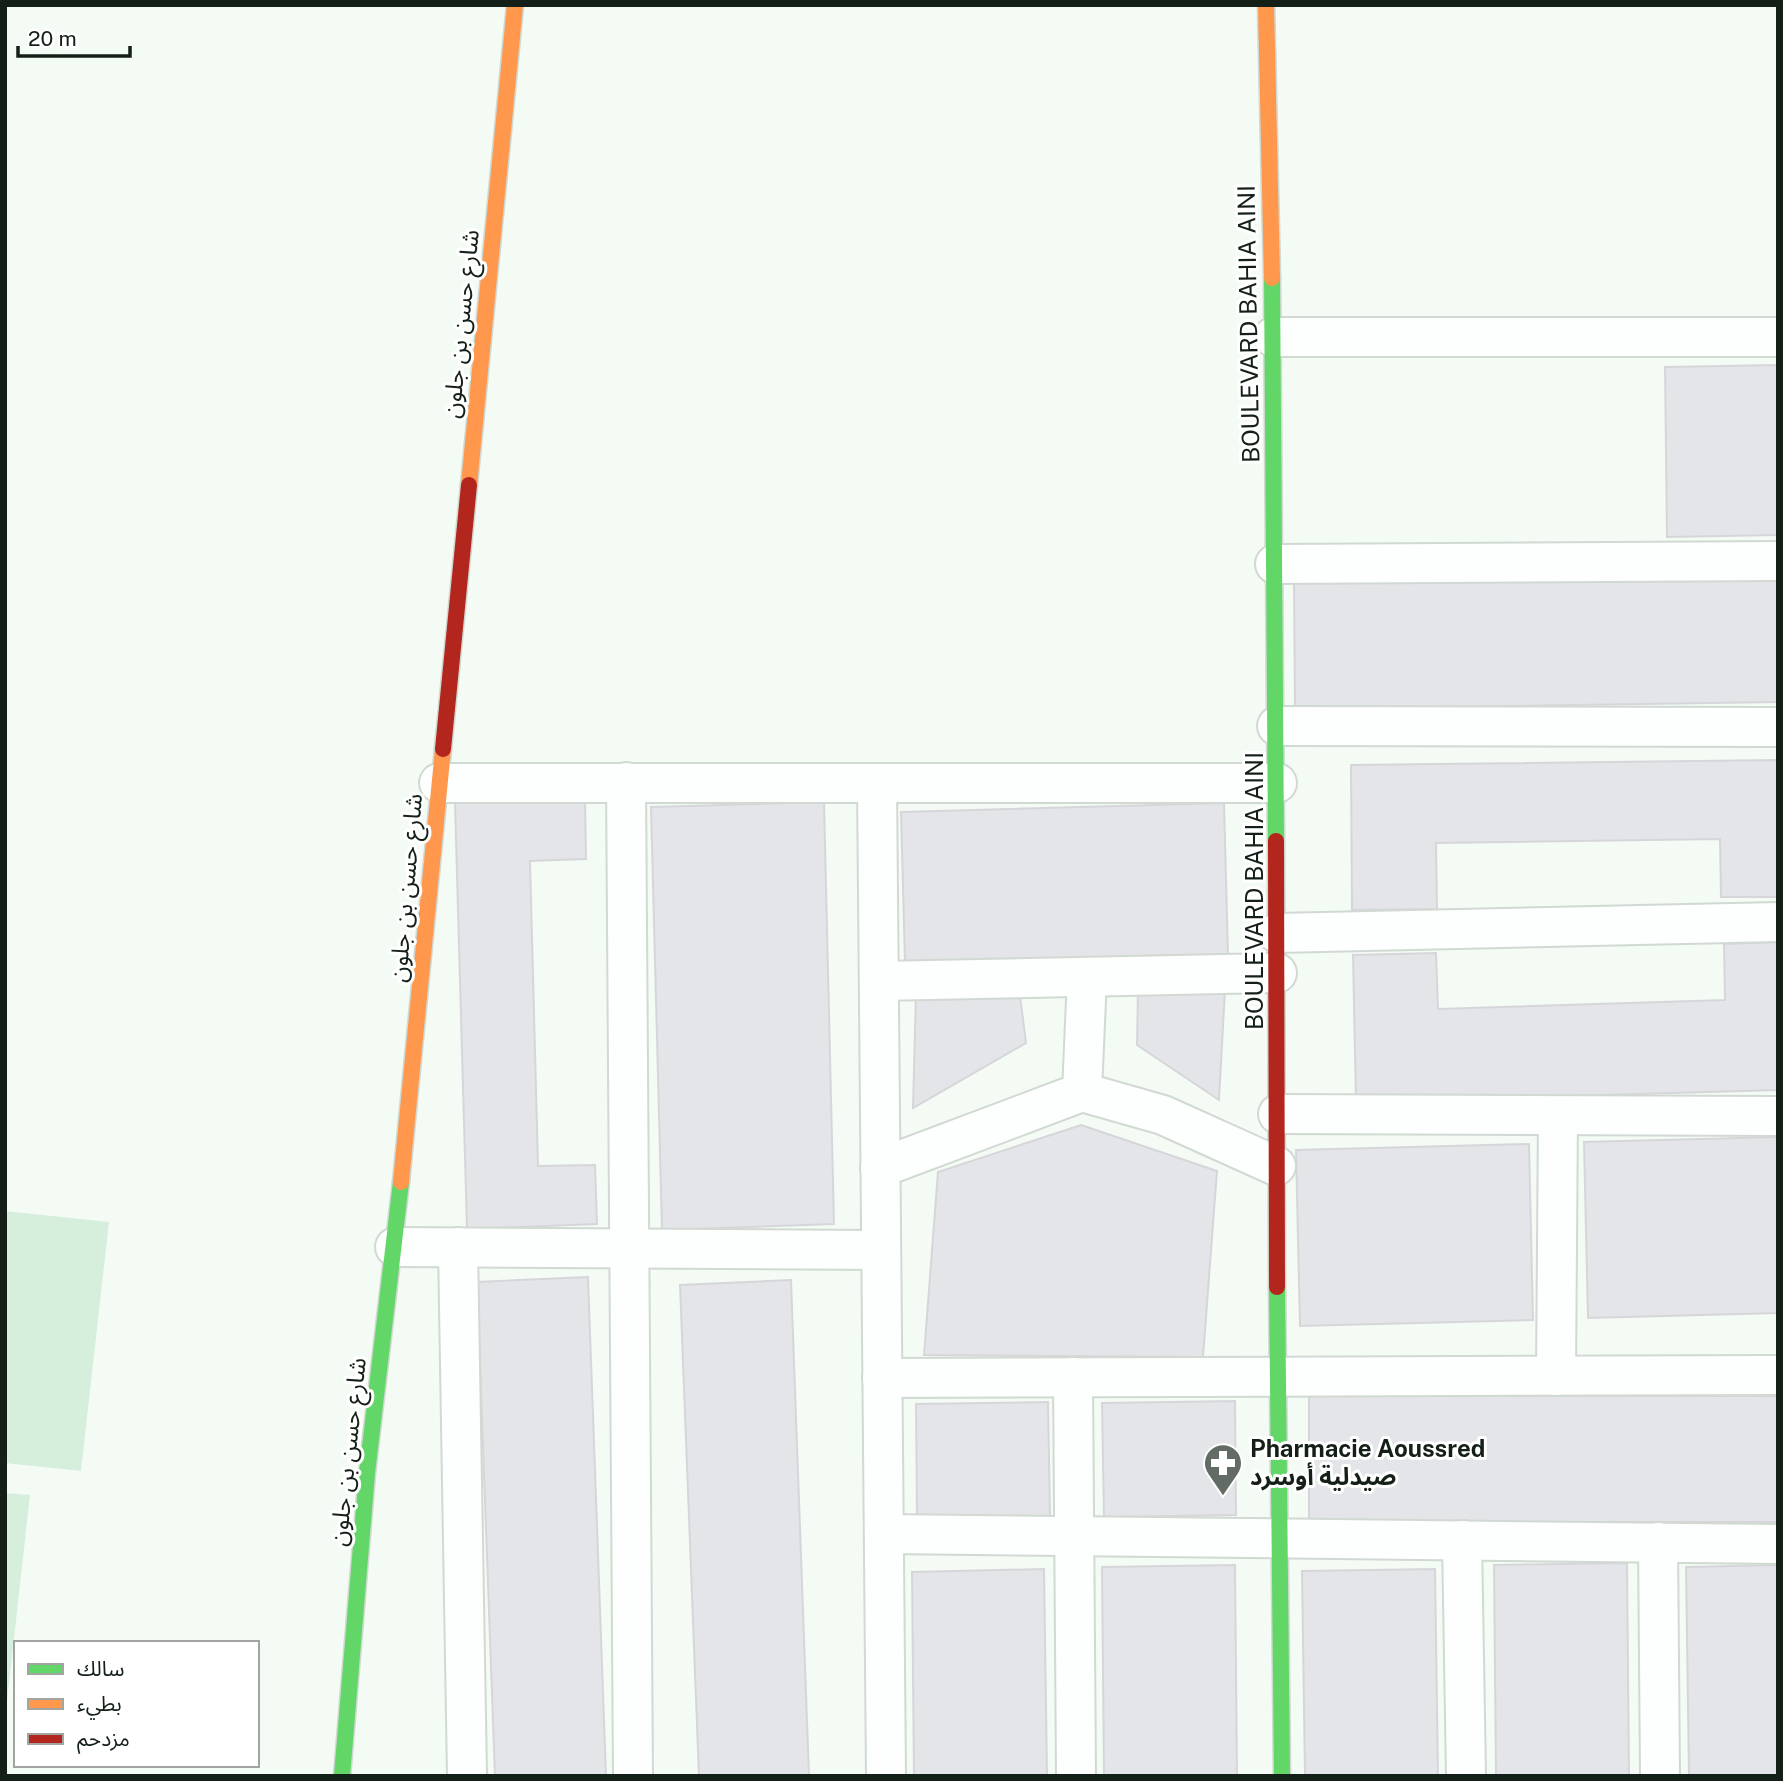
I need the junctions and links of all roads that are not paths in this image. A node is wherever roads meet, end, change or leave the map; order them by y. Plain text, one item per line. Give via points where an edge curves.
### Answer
1 (515, 5) edge
2 (1266, 5) edge
3 (1273, 337) junction
4 (1778, 337) edge
5 (1778, 561) edge
6 (1275, 564) junction
7 (1277, 726) junction
8 (1778, 727) edge
9 (626, 782) junction
10 (439, 783) junction
11 (877, 783) junction
12 (1277, 783) junction
13 (1778, 922) edge
14 (1277, 933) junction
15 (1277, 973) junction
16 (1087, 977) junction
17 (879, 981) junction
18 (1082, 1093) junction
19 (1278, 1114) junction
20 (1558, 1116) junction
21 (1778, 1116) edge
22 (1276, 1166) junction
23 (880, 1168) junction
24 (395, 1247) junction
25 (458, 1247) junction
26 (629, 1249) junction
27 (881, 1250) junction
28 (1778, 1375) edge
29 (1280, 1376) junction
30 (1556, 1376) junction
31 (1073, 1377) junction
32 (882, 1378) junction
33 (884, 1534) junction
34 (1074, 1536) junction
35 (1280, 1538) junction
36 (1462, 1540) junction
37 (1658, 1542) junction
38 (1778, 1544) edge
39 (342, 1776) edge
40 (467, 1776) edge
41 (634, 1776) edge
42 (886, 1776) edge
43 (1076, 1776) edge
44 (1282, 1776) edge
45 (1466, 1776) edge
46 (1660, 1776) edge

1 - 10 street, شارع حسن بن جلون
2 - 3 street, BOULEVARD BAHIA AINI
3 - 4 street
3 - 6 street, BOULEVARD BAHIA AINI
5 - 6 street
6 - 7 street, BOULEVARD BAHIA AINI
7 - 8 street
7 - 12 street, BOULEVARD BAHIA AINI
9 - 10 street
9 - 11 street
9 - 26 street
10 - 24 street, شارع حسن بن جلون
11 - 12 street
11 - 17 street
12 - 14 street, BOULEVARD BAHIA AINI
13 - 14 street
14 - 15 street, BOULEVARD BAHIA AINI
15 - 16 street
15 - 19 street, BOULEVARD BAHIA AINI
16 - 17 street
16 - 18 street
17 - 23 street
18 - 22 street via 1163,1115
18 - 23 street
19 - 20 street
19 - 22 street, BOULEVARD BAHIA AINI
20 - 21 street
20 - 30 street
22 - 29 street, BOULEVARD BAHIA AINI
23 - 27 street
24 - 25 street
24 - 39 street, شارع حسن بن جلون via 367,1473
25 - 26 street
25 - 40 street
26 - 27 street
26 - 41 street
27 - 32 street
28 - 30 street
29 - 30 street
29 - 31 street
29 - 35 street, BOULEVARD BAHIA AINI
31 - 32 street
31 - 34 street
32 - 33 street
33 - 34 street
33 - 42 street
34 - 35 street
34 - 43 street
35 - 36 street
35 - 44 street, BOULEVARD BAHIA AINI
36 - 37 street
36 - 45 street
37 - 38 street
37 - 46 street

